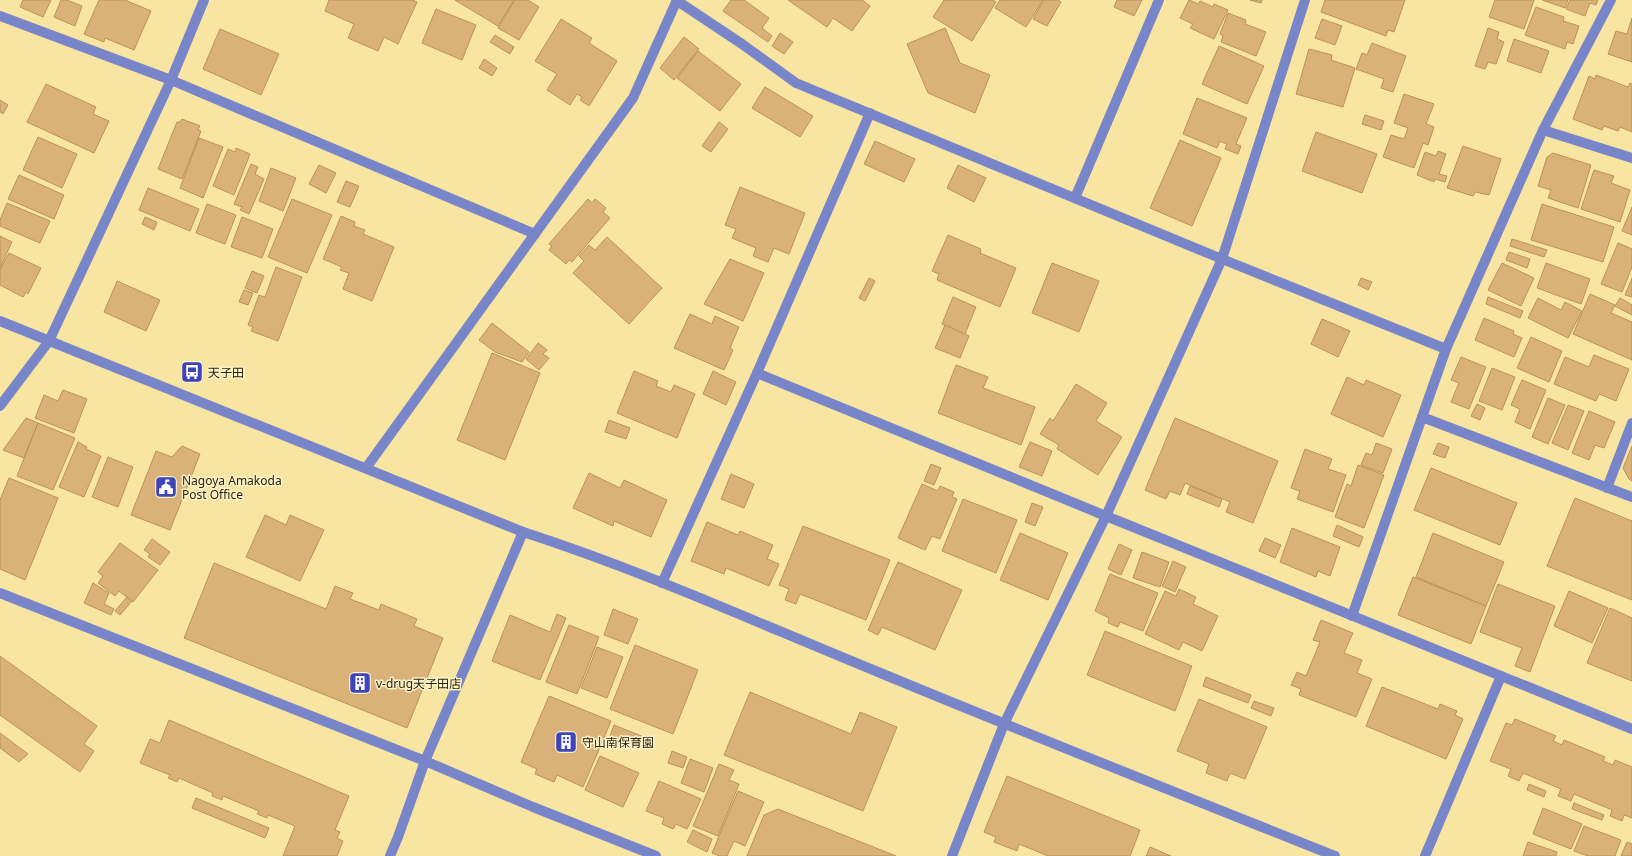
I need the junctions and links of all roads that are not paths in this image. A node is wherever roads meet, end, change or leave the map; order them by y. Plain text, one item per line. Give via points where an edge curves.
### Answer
1 (204, 0) edge
2 (676, 0) edge
3 (1159, 0) edge
4 (1305, 0) edge
5 (1611, 0) edge
6 (0, 16) edge
7 (172, 80) junction
8 (870, 113) junction
9 (1543, 130) junction
10 (1632, 158) edge
11 (1075, 198) junction
12 (535, 234) junction
13 (1222, 259) junction
14 (0, 321) edge
15 (50, 341) junction
16 (1446, 348) junction
17 (757, 373) junction
18 (0, 406) edge
19 (1422, 417) junction
20 (1632, 423) edge
21 (366, 468) junction
22 (1607, 488) junction
23 (1632, 497) edge
24 (1106, 516) junction
25 (523, 532) junction
26 (662, 583) junction
27 (0, 593) edge
28 (1352, 616) junction
29 (1501, 676) junction
30 (1004, 724) junction
31 (1632, 729) edge
32 (425, 761) junction
33 (390, 856) edge
34 (656, 856) edge
35 (952, 856) edge
36 (1335, 856) edge
37 (1425, 856) edge

1 - 7 street
2 - 8 street via 796,82
2 - 12 street via 633,98
3 - 11 street
4 - 13 street
5 - 9 street
6 - 7 street
7 - 12 street
7 - 15 street
8 - 11 street
8 - 17 street
9 - 10 street
9 - 16 street
11 - 13 street
12 - 21 street
13 - 16 street
13 - 24 street
14 - 15 street
15 - 18 street
15 - 21 street
16 - 19 street
17 - 24 street
17 - 26 street
19 - 22 street
19 - 28 street
20 - 22 street
21 - 25 street
22 - 23 street
24 - 28 street
24 - 30 street
25 - 26 street
25 - 32 street
26 - 30 street
27 - 32 street
28 - 29 street
29 - 31 street
29 - 37 street
30 - 35 street
30 - 36 street
32 - 33 street
32 - 34 street

